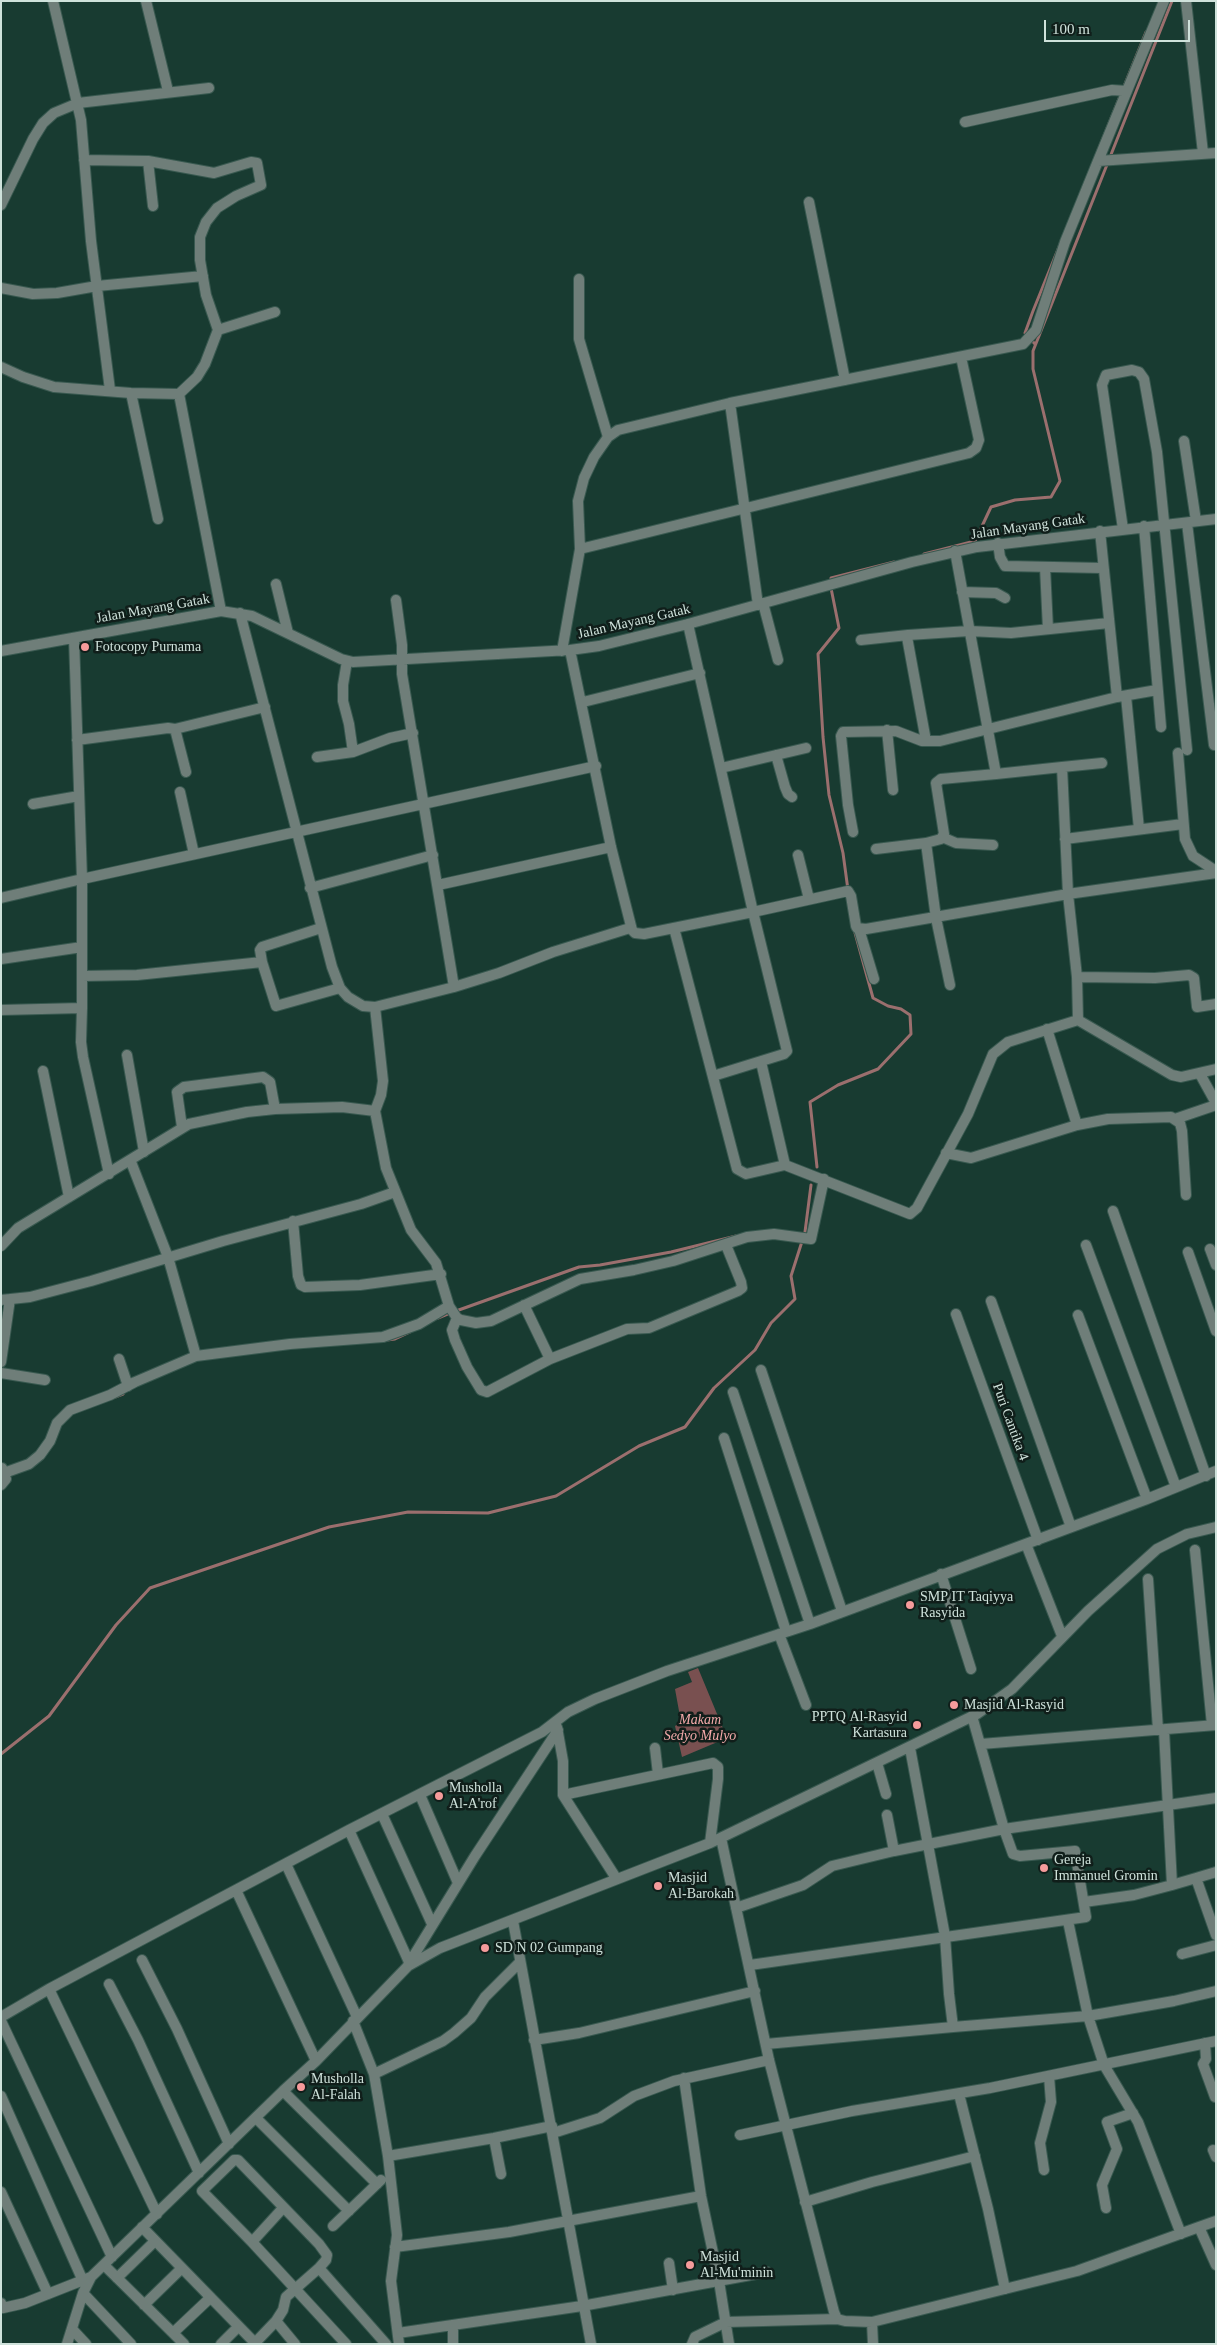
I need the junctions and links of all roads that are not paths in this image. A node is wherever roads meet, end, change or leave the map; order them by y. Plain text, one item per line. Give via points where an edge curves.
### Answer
1 (53, 1) edge
2 (146, 1) edge
3 (1164, 1) edge
4 (1186, 1) edge
5 (209, 88) dead end
6 (1123, 90) junction
7 (168, 91) junction
8 (78, 103) junction
9 (965, 122) dead end
10 (1216, 152) edge
11 (1203, 153) junction
12 (84, 160) junction
13 (148, 161) junction
14 (1104, 161) junction
15 (809, 202) dead end
16 (1, 206) edge
17 (153, 206) dead end
18 (203, 276) junction
19 (579, 279) dead end
20 (97, 286) junction
21 (1, 288) edge
22 (275, 312) dead end
23 (216, 324) junction
24 (961, 357) junction
25 (1, 367) edge
26 (844, 380) junction
27 (110, 390) junction
28 (131, 393) junction
29 (179, 394) junction
30 (730, 402) junction
31 (608, 437) junction
32 (1184, 442) dead end
33 (745, 510) junction
34 (158, 519) dead end
35 (1216, 519) edge
36 (1192, 522) junction
37 (1163, 525) junction
38 (1144, 526) junction
39 (1123, 528) junction
40 (1100, 531) junction
41 (998, 543) junction
42 (580, 549) junction
43 (955, 552) junction
44 (1045, 567) junction
45 (1102, 568) junction
46 (276, 584) dead end
47 (962, 592) junction
48 (1005, 598) dead end
49 (396, 600) dead end
50 (761, 604) junction
51 (221, 611) junction
52 (240, 612) junction
53 (1109, 623) junction
54 (688, 624) junction
55 (1048, 629) junction
56 (969, 631) junction
57 (288, 633) junction
58 (908, 635) junction
59 (74, 638) junction
60 (861, 640) dead end
61 (566, 650) junction
62 (1, 651) edge
63 (778, 660) dead end
64 (347, 661) junction
65 (402, 661) junction
66 (700, 673) junction
67 (1157, 690) junction
68 (1122, 696) junction
69 (583, 702) junction
70 (265, 707) junction
71 (1161, 727) dead end
72 (175, 729) junction
73 (988, 729) junction
74 (887, 730) junction
75 (413, 733) junction
76 (76, 740) junction
77 (926, 741) junction
78 (1214, 745) dead end
79 (806, 748) dead end
80 (353, 752) junction
81 (776, 755) junction
82 (317, 757) dead end
83 (1102, 763) dead end
84 (596, 766) junction
85 (1062, 767) junction
86 (721, 768) junction
87 (186, 772) dead end
88 (996, 774) junction
89 (893, 790) dead end
90 (180, 792) dead end
91 (78, 796) junction
92 (792, 796) dead end
93 (425, 802) junction
94 (33, 804) dead end
95 (1183, 824) junction
96 (1139, 829) junction
97 (296, 832) junction
98 (853, 832) dead end
99 (942, 837) junction
100 (1065, 839) junction
101 (926, 843) junction
102 (993, 845) dead end
103 (611, 847) junction
104 (876, 849) dead end
105 (194, 854) junction
106 (433, 855) junction
107 (798, 855) dead end
108 (1216, 872) edge
109 (82, 880) junction
110 (438, 885) junction
111 (310, 888) junction
112 (1068, 894) junction
113 (1, 898) edge
114 (810, 899) junction
115 (753, 912) junction
116 (936, 918) junction
117 (322, 928) junction
118 (630, 928) junction
119 (674, 928) junction
120 (859, 929) junction
121 (82, 947) junction
122 (1, 959) edge
123 (262, 962) junction
124 (82, 976) junction
125 (874, 979) dead end
126 (1077, 985) junction
127 (950, 986) dead end
128 (340, 988) junction
129 (454, 988) junction
130 (1216, 1004) edge
131 (375, 1007) junction
132 (82, 1008) junction
133 (1, 1010) edge
134 (1078, 1020) junction
135 (1046, 1029) junction
136 (126, 1055) dead end
137 (761, 1062) junction
138 (1216, 1069) edge
139 (43, 1071) dead end
140 (1200, 1074) junction
141 (713, 1076) junction
142 (1216, 1104) edge
143 (275, 1109) junction
144 (375, 1111) junction
145 (1175, 1118) junction
146 (1077, 1125) junction
147 (182, 1127) junction
148 (144, 1152) junction
149 (946, 1154) junction
150 (131, 1162) junction
151 (785, 1165) junction
152 (109, 1174) junction
153 (824, 1179) junction
154 (395, 1192) junction
155 (1186, 1195) dead end
156 (69, 1197) junction
157 (1113, 1211) dead end
158 (293, 1221) junction
159 (726, 1245) junction
160 (1086, 1245) dead end
161 (1, 1246) edge
162 (1210, 1249) dead end
163 (1188, 1252) dead end
164 (168, 1257) junction
165 (1216, 1265) edge
166 (441, 1274) junction
167 (6, 1300) edge
168 (991, 1301) dead end
169 (524, 1305) junction
170 (453, 1312) junction
171 (956, 1314) dead end
172 (1078, 1315) dead end
173 (1216, 1331) edge
174 (196, 1356) junction
175 (119, 1359) dead end
176 (550, 1359) junction
177 (1, 1362) edge
178 (761, 1370) dead end
179 (1, 1373) edge
180 (45, 1380) dead end
181 (128, 1386) junction
182 (733, 1392) dead end
183 (724, 1438) dead end
184 (1216, 1471) edge
185 (3, 1476) edge
186 (1206, 1476) junction
187 (1176, 1488) junction
188 (1147, 1499) junction
189 (1071, 1527) junction
190 (1216, 1527) edge
191 (1038, 1540) junction
192 (1026, 1544) junction
193 (1194, 1550) dead end
194 (941, 1574) junction
195 (1148, 1579) dead end
196 (842, 1612) junction
197 (810, 1624) junction
198 (782, 1633) junction
199 (1062, 1636) junction
200 (971, 1669) dead end
201 (806, 1704) dead end
202 (974, 1720) junction
203 (557, 1725) junction
204 (1214, 1725) edge
205 (1161, 1730) junction
206 (981, 1744) junction
207 (655, 1748) dead end
208 (911, 1752) junction
209 (878, 1763) junction
210 (658, 1774) junction
211 (886, 1794) dead end
212 (420, 1795) junction
213 (564, 1795) junction
214 (1216, 1798) edge
215 (1167, 1807) junction
216 (382, 1814) junction
217 (887, 1815) dead end
218 (1004, 1829) junction
219 (348, 1830) junction
220 (721, 1838) junction
221 (710, 1843) junction
222 (929, 1845) junction
223 (894, 1851) junction
224 (286, 1864) junction
225 (1216, 1872) edge
226 (616, 1878) junction
227 (1196, 1878) junction
228 (458, 1883) junction
229 (1172, 1885) junction
230 (236, 1890) junction
231 (1084, 1902) junction
232 (736, 1908) junction
233 (513, 1921) junction
234 (1068, 1921) junction
235 (432, 1924) junction
236 (1216, 1935) edge
237 (945, 1936) junction
238 (1216, 1945) edge
239 (1182, 1954) dead end
240 (142, 1960) dead end
241 (520, 1962) junction
242 (408, 1964) junction
243 (750, 1965) junction
244 (109, 1984) dead end
245 (49, 1989) junction
246 (1216, 1990) edge
247 (755, 1991) junction
248 (1088, 2016) junction
249 (1, 2017) edge
250 (355, 2019) junction
251 (1, 2021) edge
252 (954, 2027) junction
253 (534, 2040) junction
254 (1216, 2041) edge
255 (1205, 2043) junction
256 (766, 2044) junction
257 (769, 2060) junction
258 (316, 2061) junction
259 (1104, 2065) junction
260 (374, 2074) junction
261 (1049, 2076) junction
262 (684, 2078) junction
263 (283, 2091) junction
264 (960, 2094) junction
265 (1, 2096) edge
266 (1215, 2097) edge
267 (1133, 2113) junction
268 (256, 2118) junction
269 (786, 2125) junction
270 (552, 2129) junction
271 (740, 2135) dead end
272 (494, 2138) junction
273 (229, 2144) junction
274 (388, 2156) junction
275 (975, 2156) junction
276 (203, 2169) junction
277 (1044, 2170) dead end
278 (389, 2173) junction
279 (500, 2174) dead end
280 (216, 2176) junction
281 (377, 2184) junction
282 (1, 2192) edge
283 (701, 2196) junction
284 (805, 2202) junction
285 (283, 2208) junction
286 (1106, 2208) dead end
287 (349, 2211) junction
288 (157, 2214) junction
289 (1216, 2220) edge
290 (569, 2221) junction
291 (333, 2226) dead end
292 (142, 2227) junction
293 (1199, 2228) junction
294 (1181, 2234) junction
295 (155, 2241) junction
296 (252, 2242) junction
297 (395, 2247) junction
298 (112, 2257) junction
299 (669, 2263) dead end
300 (104, 2265) junction
301 (1216, 2265) edge
302 (182, 2268) junction
303 (319, 2268) junction
304 (767, 2272) dead end
305 (117, 2278) junction
306 (87, 2279) junction
307 (720, 2281) junction
308 (296, 2289) junction
309 (1005, 2289) junction
310 (674, 2290) junction
311 (83, 2293) junction
312 (48, 2294) junction
313 (210, 2298) junction
314 (144, 2305) junction
315 (2, 2306) edge
316 (582, 2306) junction
317 (276, 2320) junction
318 (838, 2320) junction
319 (726, 2322) junction
320 (872, 2322) junction
321 (453, 2325) junction
322 (238, 2327) junction
323 (72, 2328) junction
324 (173, 2333) junction
325 (398, 2339) edge
326 (254, 2343) edge
327 (67, 2344) edge
328 (86, 2344) edge
329 (131, 2344) edge
330 (184, 2344) edge
331 (221, 2344) edge
332 (295, 2344) edge
333 (346, 2344) edge
334 (386, 2344) edge
335 (454, 2344) edge
336 (590, 2344) edge
337 (692, 2344) edge
338 (729, 2344) edge
339 (873, 2344) edge

1 - 8 street
2 - 7 street
3 - 6 street
4 - 11 street
5 - 7 street
6 - 9 street
6 - 14 street
7 - 8 street
8 - 12 street
8 - 16 street via 54,113 43,123 20,162
10 - 11 street
11 - 14 street
12 - 13 street
12 - 20 street
13 - 17 street
13 - 18 street via 214,173 257,163 261,185 225,202 206,222 199,244
14 - 24 street via 1065,242 1036,330 1028,341
15 - 26 street
18 - 20 street
18 - 23 street
19 - 31 street via 580,340
20 - 21 street via 43,294
20 - 27 street
22 - 23 street
23 - 29 street via 205,364
24 - 26 street
24 - 33 street via 978,440 974,450
25 - 27 street via 46,385
26 - 30 street
27 - 28 street
28 - 29 street
28 - 34 street
29 - 51 street
30 - 31 street via 628,427
30 - 33 street
31 - 42 street via 584,478 578,501
32 - 36 street
33 - 42 street
33 - 50 street
35 - 36 street, Jalan Mayang Gatak
36 - 37 street, Jalan Mayang Gatak
36 - 78 street
37 - 38 street, Jalan Mayang Gatak
37 - 39 street via 1157,452 1144,379 1139,372 1124,370 1106,375 1102,385
37 - 95 street via 1182,752
38 - 39 street, Jalan Mayang Gatak
38 - 67 street
39 - 40 street, Jalan Mayang Gatak
40 - 41 street, Jalan Mayang Gatak
40 - 45 street
41 - 43 street, Jalan Mayang Gatak
41 - 44 street via 1005,566
42 - 61 street
43 - 47 street
43 - 50 street, Jalan Mayang Gatak
44 - 45 street
44 - 55 street
45 - 53 street
46 - 57 street
47 - 48 street via 996,593
47 - 56 street
49 - 65 street
50 - 54 street, Jalan Mayang Gatak
50 - 63 street
51 - 52 street, Jalan Mayang Gatak
51 - 59 street, Jalan Mayang Gatak
52 - 57 street, Jalan Mayang Gatak
52 - 70 street
53 - 55 street
53 - 68 street
54 - 61 street, Jalan Mayang Gatak via 599,646
54 - 66 street
55 - 56 street via 1010,633
56 - 58 street
56 - 73 street
57 - 64 street, Jalan Mayang Gatak
58 - 60 street
58 - 77 street
59 - 62 street, Jalan Mayang Gatak
59 - 76 street
61 - 65 street, Jalan Mayang Gatak
61 - 69 street
64 - 65 street, Jalan Mayang Gatak
64 - 80 street via 342,685 343,701
65 - 75 street
66 - 69 street
66 - 86 street
67 - 68 street
67 - 71 street
68 - 73 street
68 - 96 street
69 - 84 street
70 - 72 street
70 - 97 street
72 - 76 street
72 - 87 street
73 - 77 street via 940,741
73 - 88 street
74 - 77 street via 904,732
74 - 89 street
74 - 98 street via 842,733
75 - 80 street
75 - 93 street
76 - 91 street
79 - 81 street
80 - 82 street
81 - 86 street
81 - 92 street via 785,787
83 - 85 street
84 - 93 street
84 - 103 street
85 - 88 street
85 - 100 street
86 - 115 street
88 - 99 street via 937,780 944,830
90 - 105 street
91 - 94 street
91 - 109 street
93 - 97 street
93 - 106 street
95 - 96 street
95 - 108 street via 1191,853
96 - 100 street
97 - 105 street
97 - 111 street
99 - 101 street
99 - 102 street via 956,843
100 - 112 street
101 - 104 street
101 - 116 street
103 - 110 street
103 - 118 street
105 - 109 street
106 - 110 street
106 - 111 street
107 - 114 street
108 - 112 street
109 - 113 street
109 - 121 street
110 - 129 street
111 - 117 street
112 - 116 street
112 - 126 street
114 - 115 street
114 - 120 street via 848,891
115 - 119 street
115 - 137 street via 788,1048 785,1054
116 - 120 street
116 - 127 street
117 - 123 street via 262,947
117 - 128 street
118 - 119 street via 635,933 644,934
118 - 129 street
119 - 141 street
120 - 125 street
121 - 122 street
121 - 124 street
123 - 124 street via 137,975
123 - 128 street via 276,1006
124 - 132 street
126 - 130 street via 1189,975 1194,978 1197,1007
126 - 134 street
128 - 131 street via 363,1006
129 - 131 street
131 - 144 street via 383,1081
132 - 133 street
132 - 152 street via 82,1050
134 - 135 street
134 - 140 street via 1172,1075 1181,1078
135 - 146 street
135 - 149 street via 1008,1042 993,1054 968,1114
136 - 148 street
137 - 141 street
137 - 151 street
138 - 140 street
139 - 156 street
140 - 142 street
141 - 151 street via 737,1169 746,1174
142 - 145 street
143 - 144 street via 342,1107
143 - 147 street via 208,1119
143 - 147 street via 270,1082 263,1077 184,1087 177,1092
144 - 154 street via 386,1168
145 - 146 street via 1108,1119
145 - 155 street via 1182,1131
146 - 149 street via 975,1157
147 - 148 street
148 - 150 street
149 - 153 street via 917,1208 910,1214
150 - 152 street
150 - 164 street
151 - 153 street
152 - 156 street
153 - 159 street via 811,1239 755,1235
154 - 158 street
154 - 166 street via 411,1230
156 - 161 street via 18,1228
157 - 186 street
158 - 164 street
158 - 166 street via 298,1276 305,1287 360,1285
159 - 169 street via 658,1265 580,1278
159 - 176 street via 742,1288 738,1291 649,1328 630,1328
160 - 187 street
162 - 165 street
163 - 173 street
164 - 167 street via 91,1281
164 - 174 street
166 - 170 street
167 - 177 street
168 - 189 street
169 - 170 street via 484,1323
169 - 176 street
170 - 174 street via 383,1336
170 - 176 street via 454,1340 484,1392
171 - 191 street, Puri Cantika 4
172 - 188 street
174 - 181 street
175 - 181 street
178 - 196 street
179 - 180 street
181 - 185 street via 64,1414 40,1455
182 - 197 street
183 - 198 street
184 - 186 street
186 - 187 street
187 - 188 street
188 - 189 street
189 - 191 street
190 - 199 street via 1187,1534 1157,1549
191 - 192 street
192 - 194 street
192 - 199 street
193 - 204 street
194 - 196 street
194 - 200 street
195 - 205 street
196 - 197 street
197 - 198 street
198 - 201 street
198 - 203 street via 616,1689 568,1712
199 - 202 street via 1007,1693
202 - 206 street
202 - 208 street
203 - 212 street
203 - 213 street
203 - 228 street
204 - 205 street
205 - 206 street
205 - 215 street
206 - 218 street
207 - 210 street
208 - 209 street
208 - 222 street
209 - 211 street
209 - 220 street
210 - 213 street
210 - 221 street via 716,1764 718,1779
212 - 216 street
212 - 228 street
213 - 226 street
214 - 215 street
215 - 218 street
215 - 229 street
216 - 219 street
216 - 235 street
217 - 223 street
218 - 222 street
218 - 231 street via 1015,1856 1075,1851
219 - 224 street
219 - 242 street
220 - 221 street
220 - 232 street
221 - 226 street
222 - 223 street
222 - 237 street
223 - 232 street via 832,1866 802,1885
224 - 230 street
224 - 250 street
225 - 227 street
226 - 233 street
227 - 229 street
227 - 236 street
228 - 235 street
229 - 231 street
230 - 245 street
230 - 258 street
231 - 234 street via 1086,1917
232 - 243 street
233 - 241 street
233 - 242 street via 440,1948
234 - 237 street
234 - 248 street
235 - 242 street
237 - 243 street
237 - 252 street via 948,1994
238 - 239 street
240 - 273 street
241 - 253 street
241 - 260 street via 485,1997 471,2018 443,2041
242 - 250 street
243 - 247 street
244 - 276 street
245 - 249 street
245 - 288 street
246 - 248 street
247 - 253 street via 579,2033
247 - 256 street
248 - 252 street
248 - 259 street
250 - 258 street
250 - 260 street
251 - 298 street
252 - 256 street
253 - 270 street
254 - 255 street
255 - 259 street
255 - 266 street via 1206,2059 1203,2064
256 - 257 street
257 - 262 street
257 - 269 street
258 - 263 street
259 - 261 street
259 - 267 street
260 - 274 street
261 - 264 street
261 - 277 street via 1052,2102 1040,2143
262 - 270 street via 634,2096 600,2118
262 - 283 street
263 - 268 street
263 - 281 street
264 - 269 street
264 - 275 street
265 - 306 street
267 - 286 street via 1108,2122 1117,2149 1102,2185
267 - 294 street
268 - 273 street
268 - 287 street
269 - 271 street
269 - 284 street
270 - 272 street
270 - 290 street
272 - 274 street
272 - 279 street
273 - 276 street
274 - 278 street
275 - 284 street
275 - 309 street
276 - 280 street
276 - 288 street
278 - 281 street
278 - 297 street via 397,2235
280 - 285 street via 238,2160
280 - 296 street via 204,2188 203,2194
281 - 287 street
282 - 312 street
283 - 290 street
283 - 307 street
284 - 318 street
285 - 296 street
285 - 303 street via 325,2250 326,2260
287 - 291 street
288 - 292 street
289 - 293 street
290 - 297 street
290 - 316 street
292 - 295 street
292 - 298 street
293 - 294 street
293 - 301 street
294 - 309 street via 1078,2271
295 - 302 street
295 - 305 street
296 - 308 street
297 - 325 street via 391,2281
298 - 300 street
299 - 310 street
300 - 305 street
300 - 306 street
302 - 313 street
302 - 314 street
303 - 308 street
303 - 334 street
304 - 307 street
305 - 314 street
306 - 311 street
306 - 312 street
307 - 310 street
307 - 319 street
308 - 317 street via 286,2297
308 - 333 street
309 - 320 street
310 - 316 street
311 - 323 street
311 - 329 street
312 - 315 street via 25,2303
313 - 322 street
313 - 324 street
314 - 324 street
316 - 321 street
316 - 336 street
317 - 326 street
317 - 332 street
318 - 319 street
318 - 320 street
319 - 337 street via 695,2337
319 - 338 street
320 - 339 street
321 - 325 street
321 - 335 street
322 - 326 street
322 - 331 street
323 - 327 street
323 - 328 street
324 - 330 street

